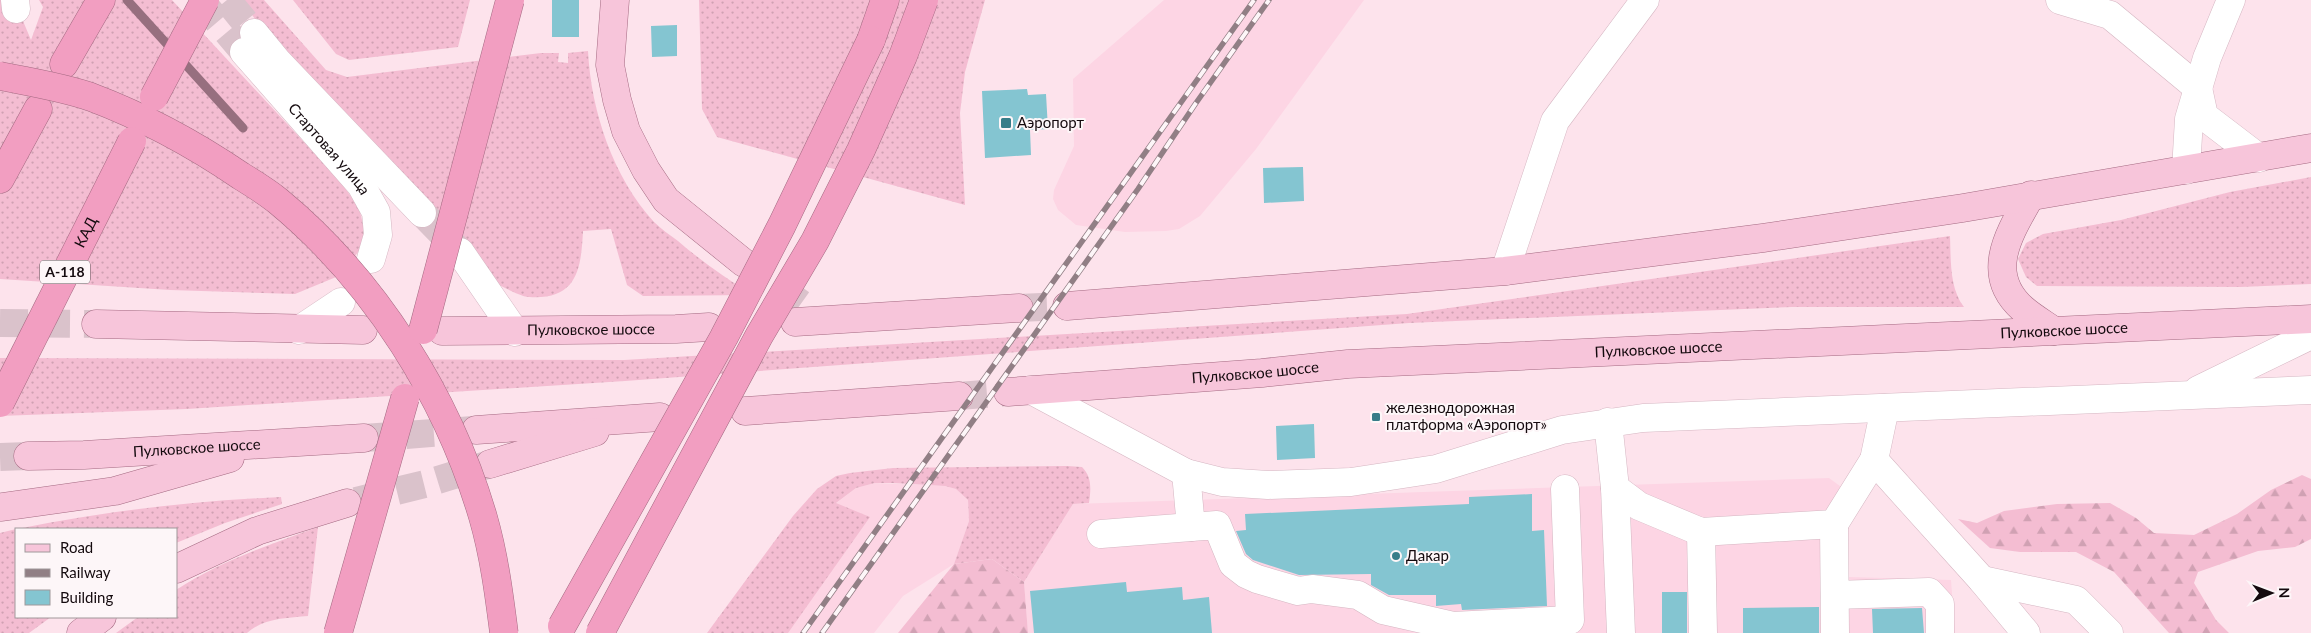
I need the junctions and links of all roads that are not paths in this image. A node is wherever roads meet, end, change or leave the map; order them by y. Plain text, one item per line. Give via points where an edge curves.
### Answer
1 (101, 0) edge
2 (205, 0) edge
3 (510, 0) edge
4 (615, 0) edge
5 (885, 0) edge
6 (924, 0) edge
7 (1645, 0) edge
8 (2060, 0) edge
9 (2230, 0) edge
10 (64, 64) dead end
11 (0, 76) edge
12 (2198, 88) junction
13 (154, 97) dead end
14 (38, 109) dead end
15 (132, 141) dead end
16 (2311, 148) edge
17 (2259, 158) junction
18 (2186, 170) junction
19 (0, 179) edge
20 (2031, 195) junction
21 (422, 213) tunnel mouth
22 (460, 252) tunnel mouth
23 (370, 259) dead end
24 (744, 263) tunnel mouth
25 (1505, 272) junction
26 (341, 302) dead end
27 (1068, 306) tunnel mouth
28 (1020, 308) tunnel mouth
29 (807, 316) tunnel mouth
30 (2311, 318) edge
31 (96, 324) tunnel mouth
32 (709, 327) dead end
33 (299, 330) junction
34 (362, 330) dead end
35 (433, 330) joint
36 (2054, 331) junction
37 (515, 332) junction
38 (2311, 335) edge
39 (2311, 390) edge
40 (1019, 391) joint
41 (2188, 395) junction
42 (959, 396) tunnel mouth
43 (405, 398) dead end
44 (0, 403) edge
45 (1885, 408) junction
46 (745, 411) dead end
47 (1608, 422) junction
48 (476, 430) tunnel mouth
49 (364, 438) tunnel mouth
50 (279, 444) junction
51 (28, 456) tunnel mouth
52 (1874, 460) junction
53 (490, 464) tunnel mouth
54 (1186, 473) junction
55 (1615, 488) junction
56 (1565, 489) dead end
57 (348, 503) tunnel mouth
58 (2, 507) dead end
59 (1834, 524) junction
60 (1190, 527) junction
61 (1701, 532) junction
62 (1101, 534) dead end
63 (178, 568) edge
64 (1982, 580) junction
65 (1835, 595) junction
66 (101, 618) edge
67 (560, 630) edge
68 (81, 633) edge
69 (338, 633) edge
70 (504, 633) edge
71 (600, 633) edge
72 (1621, 633) edge
73 (1703, 633) edge
74 (1836, 633) edge
75 (1940, 633) edge
76 (2026, 633) edge
77 (2109, 633) edge

1 - 10 highway
2 - 13 highway, bridge
3 - 35 highway, bridge
4 - 24 main road via 610,65 626,131 666,200
5 - 67 highway, bridge via 871,40 782,225 724,337
6 - 71 highway, bridge via 865,141 819,233 758,336
7 - 25 street via 1555,121
8 - 12 street via 2110,15
9 - 12 street
11 - 70 highway, bridge via 89,96 152,123 215,158 278,200 326,245 406,349 459,452 483,517 497,575
12 - 17 street via 2204,116
12 - 18 street via 2189,119
14 - 19 highway
15 - 44 highway, КАД / А-118, bridge
16 - 17 main road
17 - 18 main road
18 - 20 main road
20 - 25 main road via 1772,236
20 - 36 main road via 2003,249 2001,268 2007,288 2022,308
21 - 23 street, Стартовая улица via 276,61 249,43 361,185 376,212 378,235
22 - 37 street
25 - 27 main road
26 - 33 street
28 - 29 main road
30 - 36 main road, Пулковское шоссе
31 - 33 main road
32 - 37 main road, Пулковское шоссе
33 - 34 main road
35 - 37 main road, Пулковское шоссе
36 - 40 main road, Пулковское шоссе via 1348,364
38 - 41 street
39 - 41 street
40 - 54 street
41 - 45 street
42 - 46 main road
43 - 69 highway, bridge
45 - 47 street
45 - 52 street
47 - 54 street via 1562,430 1436,469 1359,481 1268,485 1222,482
47 - 55 street
48 - 53 main road via 652,417
49 - 50 main road, Пулковское шоссе
50 - 51 main road, Пулковское шоссе
50 - 58 main road via 115,491
52 - 59 street
52 - 64 street
54 - 60 street
55 - 61 street via 1639,506
55 - 72 street
56 - 60 street via 1570,620 1453,626 1383,610 1358,595 1312,589 1298,591 1257,579 1233,564 1217,525
57 - 63 main road via 258,532
59 - 61 street
59 - 65 street
60 - 62 street
61 - 73 street
64 - 76 street
64 - 77 street via 2076,600
65 - 74 street
65 - 75 street via 1929,592 1940,604
66 - 68 main road

